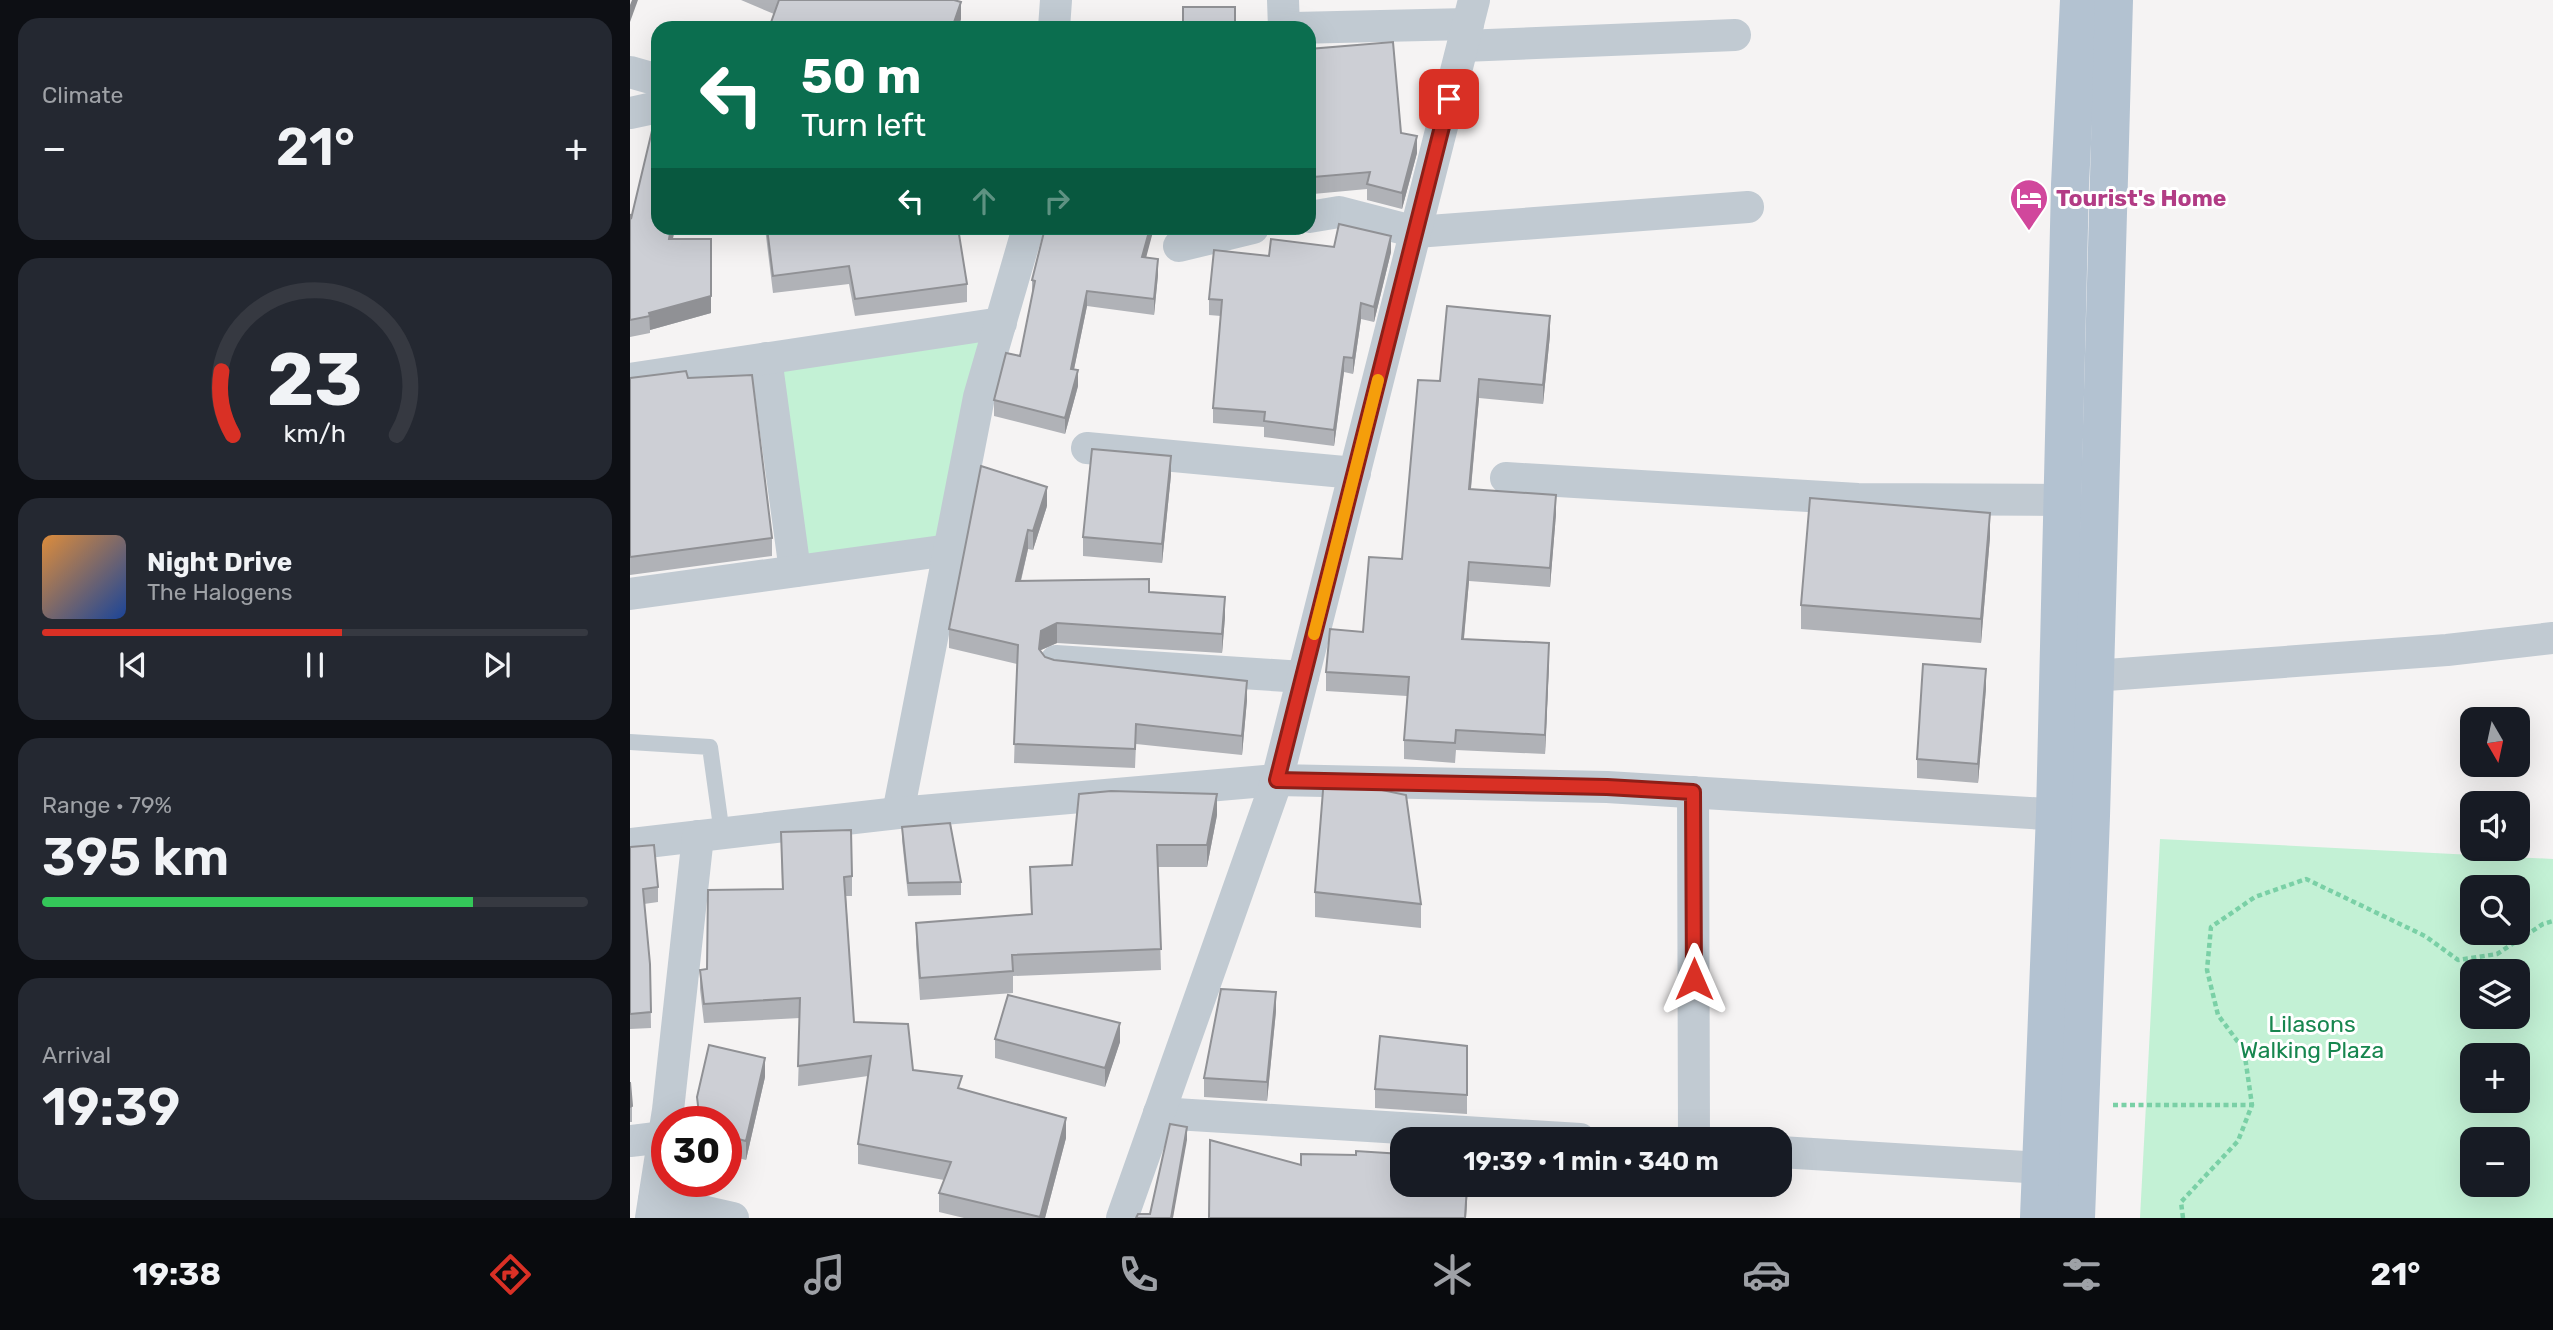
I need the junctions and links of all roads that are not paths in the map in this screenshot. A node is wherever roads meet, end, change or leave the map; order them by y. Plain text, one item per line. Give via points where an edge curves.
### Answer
1 (1056, 0) edge
2 (1283, 0) edge
3 (2096, 9) edge
4 (1362, 13) edge
5 (1054, 21) edge
6 (1284, 21) edge
7 (1316, 23) edge
8 (1468, 23) edge
9 (1735, 34) dead end
10 (630, 72) edge
11 (651, 78) edge
12 (651, 108) edge
13 (630, 113) edge
14 (1748, 207) dead end
15 (1316, 216) edge
16 (1416, 232) junction
17 (1026, 235) edge
18 (1224, 235) edge
19 (1178, 246) dead end
20 (1001, 323) junction
21 (766, 358) junction
22 (630, 379) edge
23 (2083, 428) junction
24 (1087, 448) dead end
25 (1354, 473) junction
26 (1506, 478) dead end
27 (2063, 500) junction
28 (949, 550) junction
29 (795, 571) junction
30 (630, 594) edge
31 (2553, 638) edge
32 (1056, 661) edge
33 (2093, 676) junction
34 (1303, 677) junction
35 (630, 742) edge
36 (1277, 780) junction
37 (1693, 792) junction
38 (898, 813) junction
39 (2073, 815) junction
40 (710, 835) junction
41 (630, 844) edge
42 (669, 1106) edge
43 (1159, 1113) junction
44 (1390, 1127) edge
45 (1694, 1127) edge
46 (651, 1139) edge
47 (630, 1141) edge
48 (1792, 1153) edge
49 (2041, 1168) junction
50 (652, 1209) edge
51 (733, 1218) edge
52 (1122, 1218) edge
53 (2039, 1218) edge
54 (2076, 1218) edge

1 - 5 street
2 - 6 street
3 - 23 main road
4 - 7 street
4 - 8 street
8 - 9 street
8 - 16 street
10 - 11 street
12 - 13 street
14 - 16 street
15 - 16 street via 1339,212
16 - 25 street
17 - 20 street
18 - 19 street
20 - 21 street
20 - 28 street via 979,397
21 - 22 street
21 - 29 street
23 - 27 main road
23 - 33 main road
24 - 25 street
25 - 34 street
26 - 27 street via 1858,499
27 - 39 main road
28 - 29 street
28 - 38 street
29 - 30 street
31 - 33 street
32 - 34 street
33 - 39 main road
34 - 36 street
35 - 40 lane via 710,747
36 - 37 street
36 - 38 street
36 - 43 street
37 - 39 street
37 - 45 street
38 - 40 street
39 - 49 main road
39 - 54 main road via 2080,1105
40 - 41 street
40 - 42 street
43 - 44 street
43 - 52 street
46 - 47 street
48 - 49 street
49 - 53 main road
50 - 51 street

